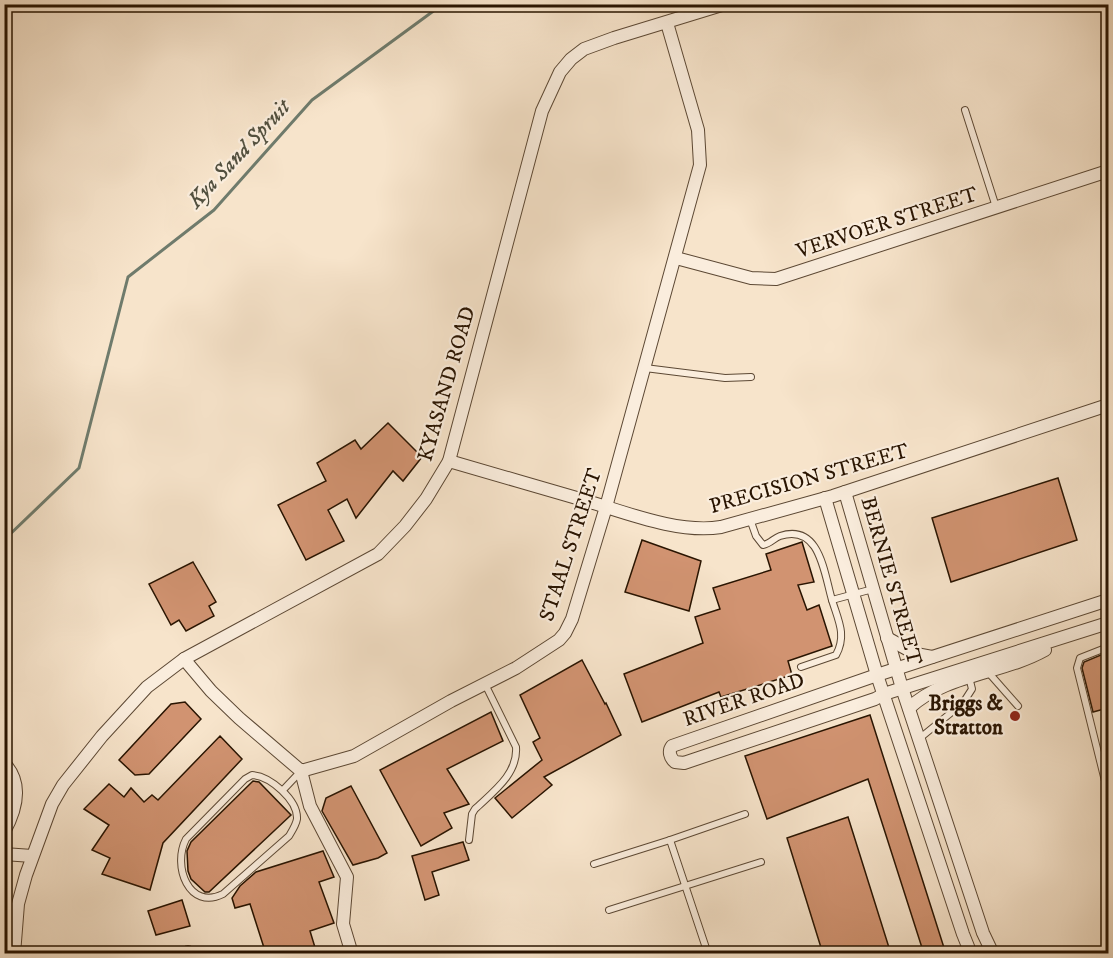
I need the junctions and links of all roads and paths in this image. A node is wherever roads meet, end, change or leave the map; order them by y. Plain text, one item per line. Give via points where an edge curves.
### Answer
1 (725, 4) edge
2 (667, 23) junction
3 (965, 110) dead end
4 (1108, 171) edge
5 (996, 208) junction
6 (676, 258) junction
7 (645, 368) junction
8 (751, 377) dead end
9 (1108, 405) edge
10 (449, 461) junction
11 (845, 492) junction
12 (825, 498) junction
13 (606, 507) junction
14 (750, 519) junction
15 (873, 589) junction
16 (854, 594) junction
17 (832, 600) junction
18 (1108, 600) edge
19 (1108, 623) edge
20 (1066, 637) junction
21 (887, 638) junction
22 (1108, 647) edge
23 (933, 657) junction
24 (184, 659) junction
25 (801, 667) dead end
26 (896, 669) junction
27 (988, 672) junction
28 (877, 675) junction
29 (969, 677) junction
30 (485, 684) junction
31 (902, 688) junction
32 (884, 694) junction
33 (1018, 706) dead end
34 (909, 708) junction
35 (920, 738) junction
36 (4, 763) edge
37 (301, 771) junction
38 (283, 790) junction
39 (1108, 793) edge
40 (745, 813) dead end
41 (4, 832) edge
42 (469, 840) dead end
43 (670, 840) junction
44 (4, 854) edge
45 (32, 856) junction
46 (761, 862) dead end
47 (594, 864) dead end
48 (686, 887) junction
49 (609, 910) dead end
50 (14, 954) edge
51 (352, 954) edge
52 (708, 954) edge
53 (971, 954) edge
54 (993, 954) edge

1 - 2 street, KYASAND ROAD
2 - 6 street, STAAL STREET via 694,112 700,146 700,165
2 - 10 street, KYASAND ROAD via 584,49 571,59 551,87
3 - 5 lane
4 - 5 street, VERVOER STREET
5 - 6 street, VERVOER STREET via 776,279 751,278
6 - 7 street, STAAL STREET
7 - 8 lane via 725,378
7 - 13 street, STAAL STREET
9 - 11 street, PRECISION STREET
10 - 13 street, PRECISION STREET
10 - 24 street, KYASAND ROAD via 426,499 378,554
11 - 12 street, PRECISION STREET
11 - 15 street, BERNIE STREET
12 - 14 street, PRECISION STREET
12 - 16 street, BERNIE STREET
13 - 14 street, PRECISION STREET via 687,529 705,530
13 - 30 street, STAAL STREET via 565,633 549,647
14 - 17 lane via 760,544 799,535 811,541 818,551
15 - 16 lane
15 - 21 street, BERNIE STREET
16 - 17 lane
16 - 28 street, BERNIE STREET
17 - 25 lane via 843,636 839,650 836,655
18 - 23 street, RIVER ROAD
19 - 20 street, RIVER ROAD
20 - 27 street via 1039,654
20 - 31 street, RIVER ROAD
21 - 23 street via 916,654
21 - 26 street, BERNIE STREET
22 - 39 lane via 1084,655 1077,662
23 - 26 street, RIVER ROAD
24 - 37 street via 239,718
24 - 45 street, KYASAND ROAD via 147,687 63,785
26 - 28 street, RIVER ROAD
26 - 31 street, BERNIE STREET
27 - 29 street
27 - 33 lane
28 - 32 street, BERNIE STREET
28 - 32 street, RIVER ROAD via 672,746 670,756 675,762 684,763
29 - 34 street via 930,691
29 - 35 lane via 972,689 963,703
30 - 37 street, STAAL STREET via 354,756
30 - 42 lane via 516,754 506,778 472,814
31 - 32 street, RIVER ROAD
31 - 34 street, BERNIE STREET
32 - 53 street, BERNIE STREET
34 - 35 street, BERNIE STREET
35 - 54 street, BERNIE STREET
36 - 41 street via 12,774 17,797
37 - 38 lane
37 - 51 street via 310,806 347,877 344,927
38 - 38 lane via 297,818 289,836 223,894 206,899 197,894 181,873 181,849 186,839 252,775 267,778
40 - 43 lane
43 - 47 lane
43 - 48 lane
44 - 45 street
45 - 50 street, KYASAND ROAD via 17,908
46 - 48 lane
48 - 49 lane
48 - 52 lane

